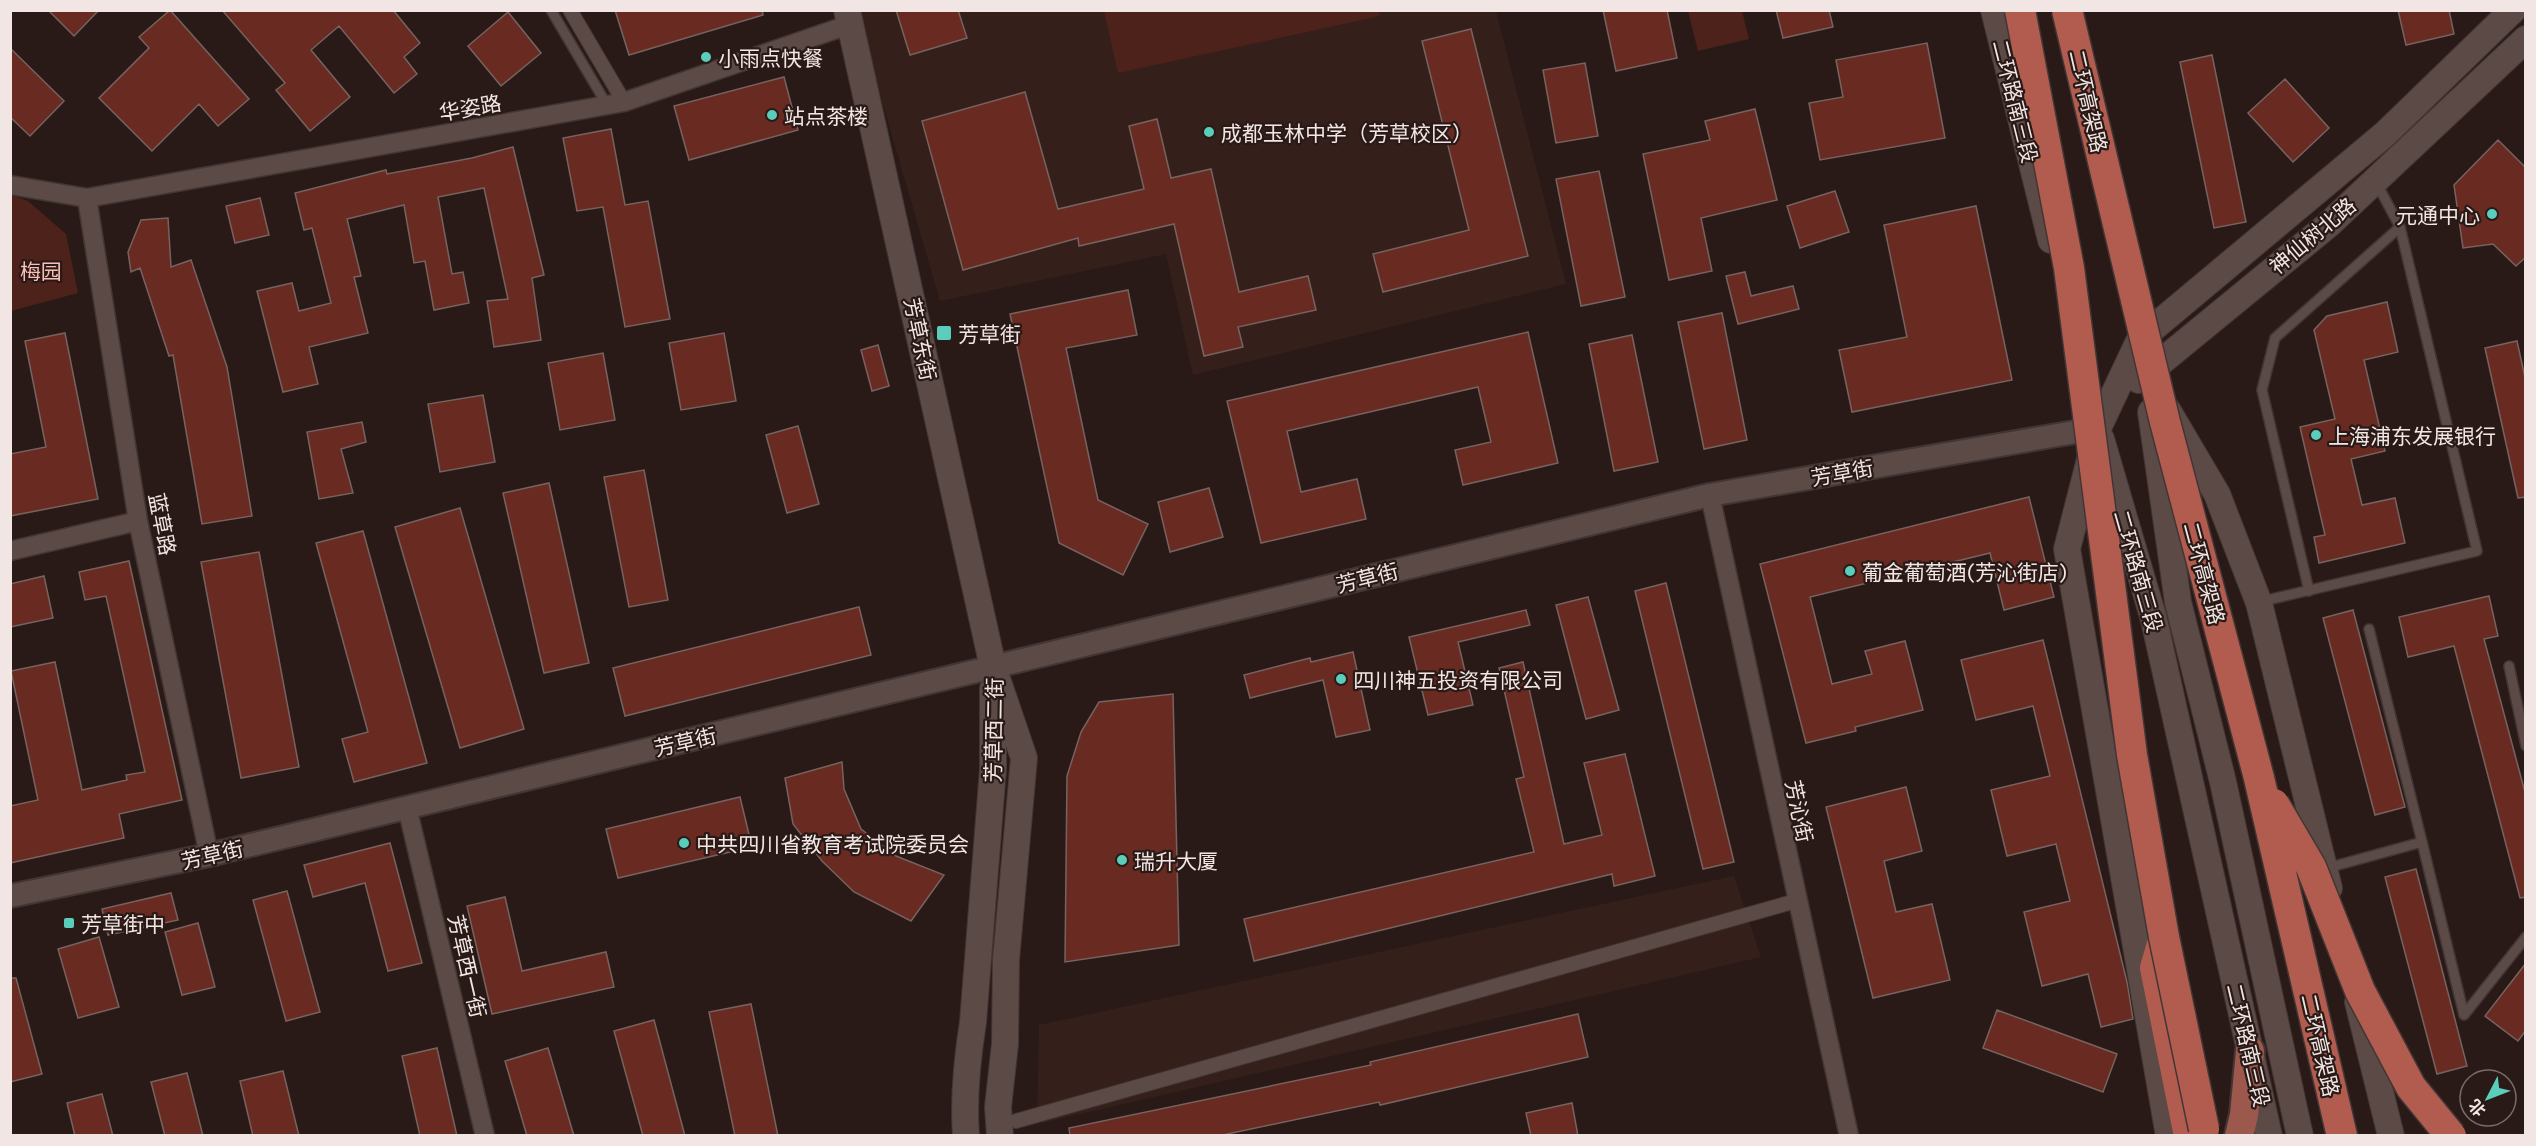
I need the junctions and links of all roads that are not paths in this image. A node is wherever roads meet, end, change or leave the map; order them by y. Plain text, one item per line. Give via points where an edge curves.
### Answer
1 (551, 10) edge
2 (570, 10) edge
3 (1994, 10) edge
4 (2020, 10) edge
5 (2061, 10) edge
6 (2067, 10) edge
7 (2513, 10) edge
8 (849, 17) edge
9 (2526, 39) edge
10 (616, 103) junction
11 (2375, 180) junction
12 (10, 185) edge
13 (87, 198) junction
14 (2400, 226) junction
15 (2140, 339) junction
16 (2145, 372) junction
17 (2098, 428) junction
18 (1710, 495) junction
19 (138, 521) junction
20 (10, 551) edge
21 (2309, 591) junction
22 (2259, 603) junction
23 (2369, 629) dead end
24 (2509, 666) dead end
25 (993, 667) junction
26 (2526, 746) edge
27 (2259, 778) junction
28 (407, 807) junction
29 (2422, 842) junction
30 (209, 855) junction
31 (2325, 869) junction
32 (10, 896) edge
33 (1796, 901) junction
34 (2164, 937) junction
35 (2526, 937) edge
36 (973, 1022) junction
37 (2250, 1051) junction
38 (1011, 1131) edge
39 (485, 1136) edge
40 (966, 1136) edge
41 (987, 1136) edge
42 (1849, 1136) edge
43 (2169, 1136) edge
44 (2189, 1136) edge
45 (2206, 1136) edge
46 (2239, 1136) edge
47 (2269, 1136) edge
48 (2300, 1136) edge
49 (2342, 1136) edge
50 (2391, 1136) edge
51 (2451, 1136) edge

1 - 10 lane
2 - 10 street
3 - 17 main road, 二环路南三段
4 - 34 highway, bridge via 2069,268 2132,755
5 - 15 main road, 二环路南三段
6 - 27 highway, 二环高架路, bridge via 2165,422
7 - 15 main road via 2385,134
8 - 10 street, 华姿路
8 - 25 main road, 芳草东街
9 - 11 main road, 神仙树北路
10 - 13 street, 华姿路
11 - 14 lane
11 - 16 main road, 神仙树北路 via 2328,225
12 - 13 street, 华姿路
13 - 19 street, 蓝草路
14 - 21 lane via 2275,338 2262,390
14 - 21 lane via 2477,551
15 - 16 main road, 二环路南三段
15 - 17 main road
16 - 17 main road, 神仙树北路
16 - 22 main road via 2217,494
16 - 48 main road, 二环路南三段 via 2178,602 2223,782
17 - 18 street, 芳草街
17 - 37 main road, 二环路南三段 via 2154,620
17 - 43 main road via 2067,549
18 - 25 street, 芳草街
18 - 33 street, 芳沁街
19 - 20 street
19 - 30 street, 蓝草路
21 - 22 lane
22 - 31 main road
23 - 29 lane
24 - 26 lane
25 - 28 street, 芳草街
25 - 36 main road, 芳草西二街 via 993,769
25 - 38 main road, 芳草西二街 via 1024,758 1006,960 1005,1044
27 - 49 highway, 二环高架路, bridge
27 - 51 highway, bridge via 2311,867 2360,991 2411,1087
28 - 30 street, 芳草街
28 - 39 street, 芳草西一街
29 - 31 lane
29 - 35 lane via 2464,1015
30 - 32 street, 芳草街
31 - 50 main road
33 - 38 street
33 - 42 street, 芳沁街
34 - 44 highway via 2155,968
34 - 45 highway, bridge
36 - 40 main road via 964,1107
36 - 41 main road
37 - 46 main road
37 - 47 main road, 二环路南三段

